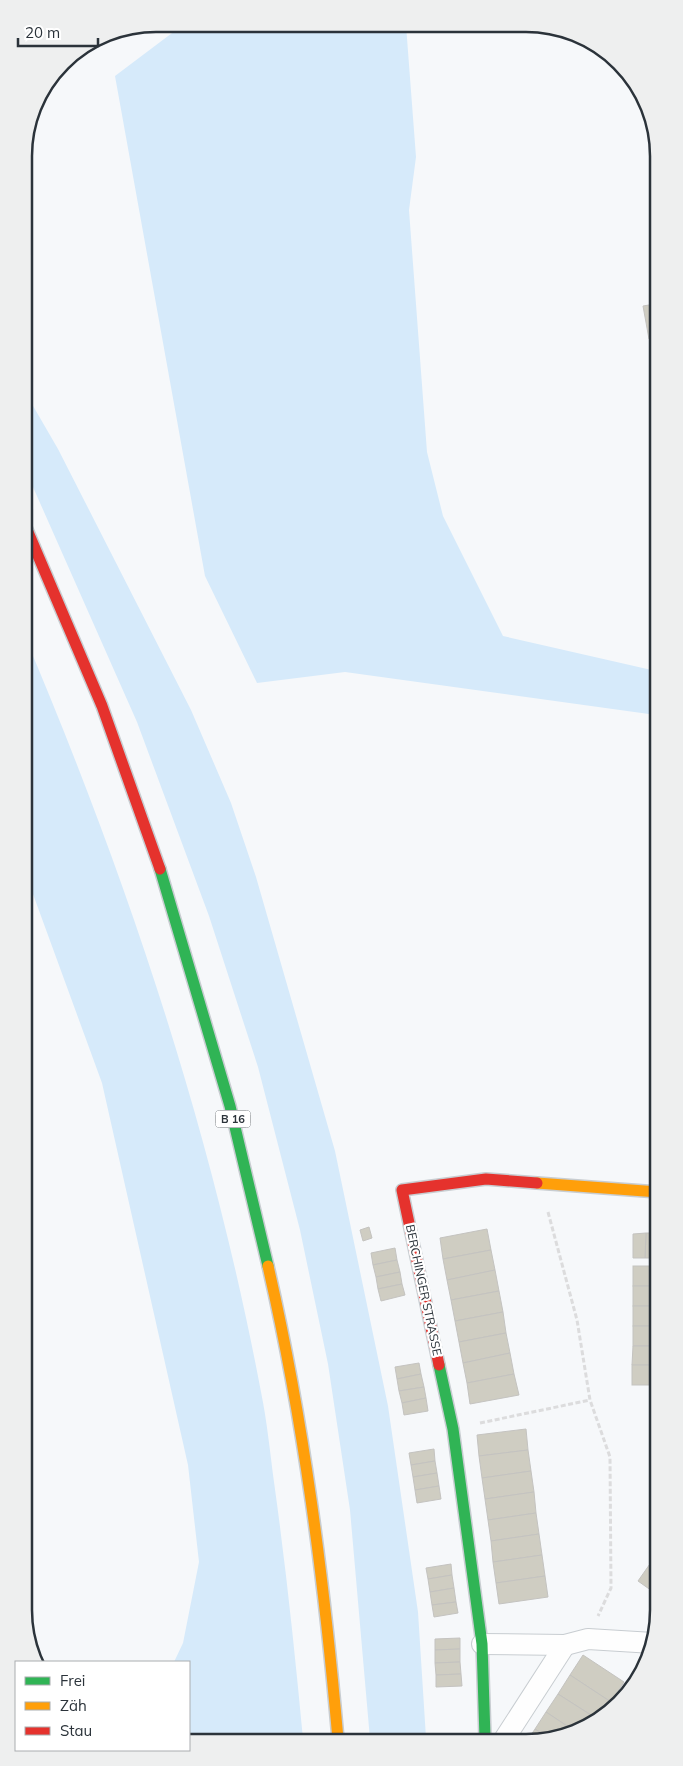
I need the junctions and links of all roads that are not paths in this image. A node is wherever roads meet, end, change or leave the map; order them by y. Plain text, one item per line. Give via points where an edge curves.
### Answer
1 (33, 542) edge
2 (650, 1191) edge
3 (646, 1643) edge
4 (482, 1644) junction
5 (565, 1645) junction
6 (338, 1734) edge
7 (485, 1734) edge
8 (508, 1734) edge

1 - 6 main road, B 16 via 61,602 122,759 178,922 231,1108 272,1280 311,1489 334,1677
2 - 4 main road, BERCHINGER STRASSE via 486,1179 402,1190 453,1429
3 - 5 street via 588,1640
4 - 5 street
4 - 7 main road, BERCHINGER STRASSE
5 - 8 street

